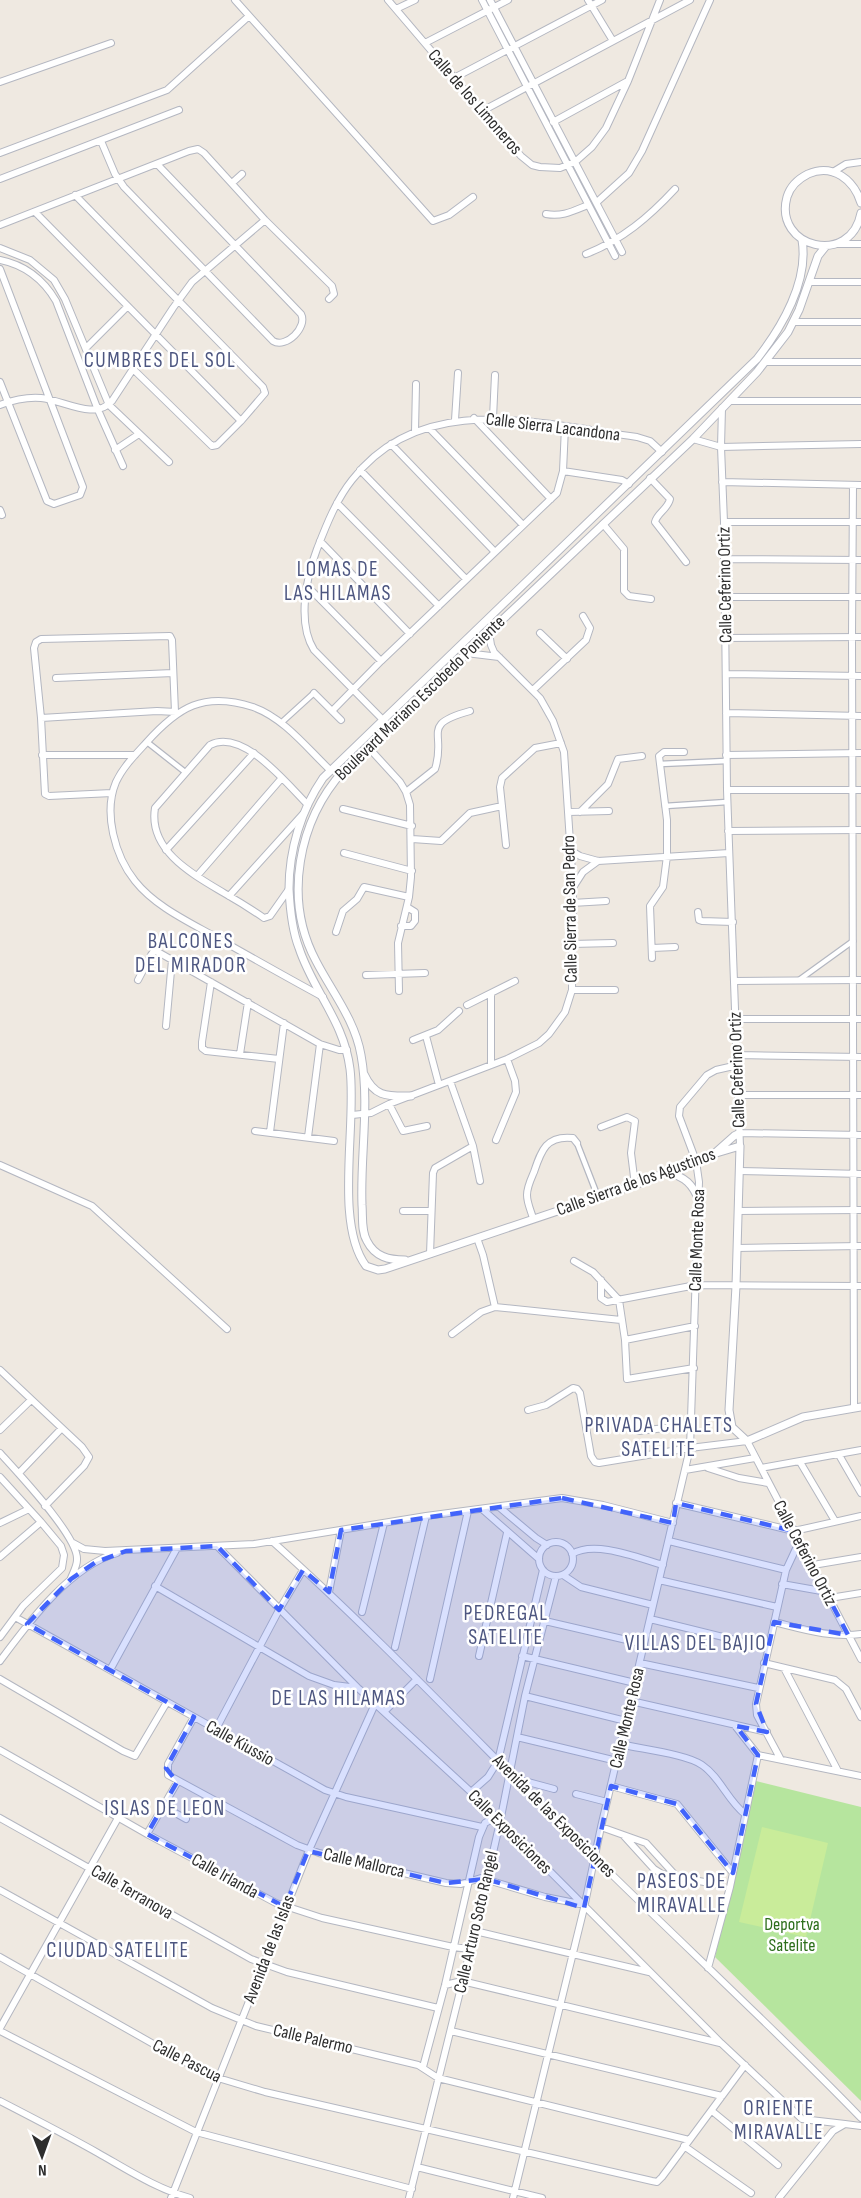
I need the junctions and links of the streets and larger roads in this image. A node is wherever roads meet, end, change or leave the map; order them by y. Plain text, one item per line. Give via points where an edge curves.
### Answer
1 (235, 0) edge
2 (388, 0) edge
3 (415, 0) edge
4 (482, 0) edge
5 (490, 0) edge
6 (508, 0) edge
7 (602, 0) edge
8 (660, 0) edge
9 (690, 0) edge
10 (710, 0) edge
11 (590, 3) edge
12 (396, 9) junction
13 (491, 9) junction
14 (249, 16) junction
15 (652, 19) junction
16 (613, 41) junction
17 (111, 43) dead end
18 (424, 43) junction
19 (511, 48) junction
20 (454, 78) junction
21 (628, 81) junction
22 (0, 82) edge
23 (534, 83) junction
24 (527, 87) junction
25 (179, 110) dead end
26 (484, 110) junction
27 (553, 122) junction
28 (101, 141) junction
29 (0, 153) edge
30 (575, 162) junction
31 (861, 162) edge
32 (157, 164) junction
33 (568, 165) junction
34 (833, 172) junction
35 (242, 174) dead end
36 (117, 178) junction
37 (0, 179) edge
38 (232, 183) junction
39 (675, 189) dead end
40 (75, 195) junction
41 (474, 196) dead end
42 (597, 202) junction
43 (861, 203) edge
44 (588, 205) junction
45 (35, 212) junction
46 (861, 213) edge
47 (546, 214) dead end
48 (265, 220) junction
49 (860, 222) edge
50 (0, 225) edge
51 (616, 240) junction
52 (802, 240) junction
53 (609, 244) junction
54 (835, 244) junction
55 (861, 244) edge
56 (236, 245) junction
57 (826, 246) junction
58 (0, 248) edge
59 (622, 252) dead end
60 (586, 254) dead end
61 (615, 256) dead end
62 (0, 260) edge
63 (0, 269) edge
64 (205, 270) junction
65 (808, 282) junction
66 (861, 282) edge
67 (329, 299) dead end
68 (178, 301) junction
69 (127, 307) junction
70 (794, 322) junction
71 (861, 322) edge
72 (155, 335) junction
73 (86, 348) junction
74 (767, 362) junction
75 (861, 362) edge
76 (134, 370) junction
77 (458, 373) dead end
78 (495, 375) dead end
79 (0, 382) edge
80 (416, 384) dead end
81 (48, 399) junction
82 (730, 401) junction
83 (861, 401) edge
84 (8, 402) junction
85 (0, 405) edge
86 (109, 405) junction
87 (722, 408) junction
88 (98, 410) junction
89 (474, 418) junction
90 (493, 418) junction
91 (455, 420) junction
92 (241, 422) junction
93 (565, 427) junction
94 (429, 428) junction
95 (415, 432) junction
96 (139, 434) junction
97 (693, 439) junction
98 (391, 444) junction
99 (861, 444) edge
100 (721, 447) junction
101 (115, 450) junction
102 (662, 452) junction
103 (169, 462) dead end
104 (123, 466) dead end
105 (360, 470) junction
106 (563, 471) junction
107 (650, 478) junction
108 (723, 482) junction
109 (629, 484) junction
110 (861, 484) edge
111 (853, 485) junction
112 (551, 499) junction
113 (338, 503) junction
114 (852, 521) junction
115 (724, 522) junction
116 (861, 522) edge
117 (603, 524) junction
118 (523, 525) junction
119 (320, 541) junction
120 (495, 552) junction
121 (555, 556) junction
122 (724, 559) junction
123 (852, 560) junction
124 (861, 560) edge
125 (686, 562) dead end
126 (562, 563) junction
127 (466, 579) junction
128 (308, 587) junction
129 (852, 596) junction
130 (724, 597) junction
131 (861, 597) edge
132 (651, 598) dead end
133 (439, 606) junction
134 (583, 616) dead end
135 (489, 631) junction
136 (540, 633) dead end
137 (410, 634) junction
138 (852, 636) junction
139 (861, 637) edge
140 (725, 638) junction
141 (466, 653) junction
142 (499, 657) junction
143 (567, 659) junction
144 (381, 661) junction
145 (173, 673) junction
146 (726, 674) junction
147 (852, 676) junction
148 (861, 676) edge
149 (56, 678) dead end
150 (353, 690) junction
151 (533, 690) junction
152 (314, 693) joint
153 (332, 711) junction
154 (470, 711) dead end
155 (176, 712) junction
156 (726, 713) junction
157 (853, 716) junction
158 (861, 716) edge
159 (41, 718) junction
160 (341, 720) dead end
161 (383, 720) junction
162 (281, 723) junction
163 (389, 726) junction
164 (147, 742) junction
165 (561, 743) junction
166 (368, 747) junction
167 (684, 752) dead end
168 (254, 753) junction
169 (853, 753) junction
170 (861, 753) edge
171 (42, 755) junction
172 (135, 755) junction
173 (642, 756) dead end
174 (726, 758) junction
175 (660, 764) junction
176 (330, 770) junction
177 (184, 772) junction
178 (281, 779) junction
179 (727, 790) junction
180 (853, 790) junction
181 (861, 790) edge
182 (406, 792) junction
183 (112, 794) junction
184 (727, 802) junction
185 (308, 805) junction
186 (502, 806) junction
187 (665, 806) junction
188 (343, 809) dead end
189 (609, 811) dead end
190 (568, 812) junction
191 (580, 812) junction
192 (303, 814) junction
193 (412, 826) junction
194 (857, 830) edge
195 (728, 831) junction
196 (412, 839) junction
197 (506, 845) dead end
198 (166, 850) junction
199 (570, 850) junction
200 (344, 853) dead end
201 (729, 853) junction
202 (667, 856) junction
203 (598, 861) junction
204 (857, 869) edge
205 (412, 871) junction
206 (196, 876) junction
207 (573, 887) junction
208 (289, 888) junction
209 (229, 896) junction
210 (409, 897) junction
211 (606, 901) dead end
212 (572, 903) junction
213 (853, 905) junction
214 (861, 905) edge
215 (407, 907) junction
216 (698, 912) dead end
217 (733, 922) junction
218 (401, 926) junction
219 (336, 932) dead end
220 (853, 941) junction
221 (861, 941) edge
222 (613, 943) dead end
223 (572, 944) junction
224 (675, 947) dead end
225 (652, 948) junction
226 (652, 958) dead end
227 (172, 960) junction
228 (425, 973) dead end
229 (398, 974) junction
230 (366, 975) dead end
231 (138, 980) dead end
232 (799, 980) junction
233 (853, 980) junction
234 (861, 980) edge
235 (211, 981) junction
236 (515, 981) dead end
237 (734, 981) junction
238 (572, 990) junction
239 (615, 990) dead end
240 (399, 991) dead end
241 (490, 994) junction
242 (323, 997) junction
243 (248, 1002) junction
244 (467, 1005) dead end
245 (459, 1011) dead end
246 (735, 1019) junction
247 (853, 1019) junction
248 (861, 1019) edge
249 (284, 1023) junction
250 (166, 1026) dead end
251 (426, 1036) junction
252 (413, 1040) dead end
253 (320, 1044) junction
254 (347, 1050) junction
255 (240, 1054) junction
256 (738, 1055) junction
257 (853, 1057) junction
258 (861, 1057) edge
259 (279, 1059) junction
260 (507, 1059) junction
261 (491, 1065) junction
262 (738, 1065) junction
263 (363, 1071) junction
264 (450, 1081) junction
265 (439, 1085) junction
266 (411, 1095) junction
267 (738, 1095) junction
268 (853, 1095) junction
269 (861, 1095) edge
270 (389, 1104) junction
271 (364, 1114) junction
272 (352, 1115) junction
273 (427, 1126) dead end
274 (601, 1127) dead end
275 (255, 1131) dead end
276 (270, 1132) junction
277 (740, 1133) junction
278 (853, 1135) junction
279 (861, 1135) edge
280 (308, 1137) junction
281 (496, 1140) dead end
282 (334, 1141) dead end
283 (577, 1143) joint
284 (473, 1146) junction
285 (740, 1146) junction
286 (713, 1154) junction
287 (696, 1161) junction
288 (0, 1165) edge
289 (739, 1171) junction
290 (668, 1172) junction
291 (857, 1174) edge
292 (480, 1181) dead end
293 (635, 1185) junction
294 (598, 1197) junction
295 (699, 1201) junction
296 (853, 1210) junction
297 (861, 1210) edge
298 (403, 1211) dead end
299 (431, 1211) junction
300 (738, 1211) junction
301 (533, 1218) junction
302 (477, 1238) junction
303 (852, 1246) junction
304 (861, 1246) edge
305 (737, 1248) junction
306 (377, 1253) junction
307 (430, 1254) junction
308 (411, 1260) junction
309 (362, 1261) junction
310 (574, 1261) dead end
311 (601, 1280) junction
312 (696, 1285) junction
313 (736, 1286) junction
314 (852, 1286) junction
315 (861, 1286) edge
316 (619, 1300) junction
317 (495, 1307) junction
318 (621, 1320) junction
319 (695, 1326) junction
320 (853, 1327) junction
321 (861, 1327) edge
322 (227, 1329) dead end
323 (452, 1334) dead end
324 (625, 1340) junction
325 (853, 1366) junction
326 (861, 1366) edge
327 (694, 1368) junction
328 (1, 1372) edge
329 (857, 1384) edge
330 (31, 1400) junction
331 (857, 1407) edge
332 (528, 1410) dead end
333 (692, 1425) junction
334 (61, 1429) junction
335 (0, 1430) edge
336 (639, 1431) dead end
337 (747, 1441) junction
338 (690, 1448) junction
339 (861, 1450) edge
340 (0, 1453) edge
341 (839, 1455) junction
342 (755, 1458) junction
343 (800, 1462) junction
344 (705, 1467) junction
345 (761, 1468) junction
346 (685, 1470) junction
347 (18, 1473) junction
348 (0, 1477) edge
349 (768, 1483) junction
350 (861, 1492) edge
351 (676, 1503) junction
352 (45, 1506) junction
353 (499, 1507) junction
354 (29, 1509) junction
355 (482, 1509) junction
356 (468, 1511) junction
357 (426, 1516) junction
358 (861, 1516) edge
359 (835, 1521) junction
360 (41, 1522) junction
361 (0, 1523) edge
362 (384, 1523) junction
363 (673, 1523) junction
364 (341, 1530) junction
365 (794, 1531) junction
366 (507, 1533) junction
367 (800, 1540) junction
368 (669, 1541) junction
369 (272, 1542) junction
370 (73, 1543) junction
371 (547, 1545) junction
372 (217, 1546) junction
373 (177, 1548) junction
374 (126, 1551) junction
375 (572, 1554) junction
376 (0, 1557) edge
377 (861, 1557) edge
378 (539, 1559) junction
379 (663, 1565) junction
380 (813, 1565) junction
381 (303, 1569) junction
382 (543, 1570) junction
383 (786, 1570) junction
384 (559, 1575) junction
385 (71, 1579) junction
386 (659, 1580) junction
387 (782, 1584) junction
388 (155, 1586) junction
389 (329, 1592) junction
390 (861, 1593) edge
391 (828, 1595) junction
392 (653, 1605) junction
393 (777, 1607) junction
394 (279, 1610) junction
395 (362, 1612) dead end
396 (15, 1617) junction
397 (650, 1619) junction
398 (545, 1621) junction
399 (774, 1622) junction
400 (27, 1624) junction
401 (861, 1634) edge
402 (848, 1635) junction
403 (0, 1636) edge
404 (644, 1644) junction
405 (260, 1646) junction
406 (395, 1647) dead end
407 (768, 1648) junction
408 (478, 1656) dead end
409 (522, 1656) junction
410 (535, 1659) junction
411 (861, 1659) edge
412 (0, 1660) edge
413 (640, 1662) junction
414 (764, 1663) junction
415 (784, 1668) junction
416 (110, 1670) junction
417 (0, 1678) edge
418 (430, 1678) dead end
419 (417, 1679) junction
420 (635, 1683) junction
421 (358, 1688) junction
422 (758, 1688) junction
423 (525, 1696) junction
424 (631, 1701) junction
425 (167, 1702) junction
426 (375, 1704) junction
427 (384, 1712) junction
428 (194, 1717) junction
429 (861, 1717) edge
430 (626, 1720) junction
431 (736, 1726) junction
432 (216, 1729) junction
433 (767, 1732) junction
434 (517, 1737) junction
435 (620, 1744) junction
436 (0, 1750) edge
437 (758, 1755) junction
438 (780, 1758) junction
439 (498, 1761) junction
440 (616, 1761) junction
441 (838, 1771) junction
442 (509, 1772) junction
443 (861, 1776) edge
444 (517, 1779) junction
445 (178, 1781) junction
446 (611, 1786) junction
447 (554, 1789) dead end
448 (471, 1792) junction
449 (333, 1794) junction
450 (576, 1794) dead end
451 (607, 1803) junction
452 (164, 1806) junction
453 (745, 1814) junction
454 (0, 1818) edge
455 (118, 1818) junction
456 (186, 1819) dead end
457 (498, 1820) junction
458 (482, 1827) junction
459 (601, 1827) junction
460 (147, 1834) junction
461 (624, 1836) junction
462 (309, 1850) junction
463 (594, 1858) junction
464 (90, 1868) junction
465 (733, 1873) junction
466 (676, 1877) junction
467 (486, 1879) junction
468 (468, 1881) junction
469 (720, 1885) dead end
470 (0, 1890) edge
471 (582, 1906) junction
472 (285, 1907) junction
473 (60, 1923) junction
474 (475, 1930) junction
475 (453, 1947) junction
476 (470, 1949) junction
477 (571, 1955) junction
478 (0, 1958) edge
479 (263, 1964) junction
480 (708, 1968) junction
481 (650, 1972) junction
482 (30, 1974) junction
483 (462, 1981) junction
484 (445, 1985) junction
485 (560, 2004) junction
486 (438, 2008) junction
487 (241, 2021) junction
488 (0, 2030) edge
489 (451, 2031) junction
490 (721, 2043) junction
491 (548, 2053) junction
492 (745, 2066) junction
493 (423, 2067) junction
494 (218, 2078) junction
495 (438, 2078) junction
496 (722, 2097) junction
497 (0, 2101) edge
498 (536, 2104) junction
499 (712, 2111) junction
500 (861, 2118) edge
501 (845, 2124) junction
502 (861, 2126) edge
503 (426, 2128) junction
504 (196, 2132) junction
505 (687, 2143) junction
506 (524, 2152) junction
507 (778, 2165) dead end
508 (417, 2167) junction
509 (412, 2188) junction
510 (751, 2193) dead end
511 (514, 2195) edge
512 (172, 2196) edge
513 (190, 2198) edge
514 (410, 2198) edge
515 (542, 2198) edge
516 (778, 2198) edge

1 - 14 street
2 - 12 street, Calle de los Limoneros
3 - 12 street
4 - 13 street
5 - 13 street
6 - 13 street
7 - 11 street
8 - 15 street, Calle de los Limoneros
9 - 15 street
10 - 42 street via 642,152 629,172
11 - 16 street
11 - 19 street
12 - 18 street, Calle de los Limoneros
13 - 18 street
13 - 19 street
14 - 29 street via 167,90
14 - 41 street via 433,221 449,215
15 - 16 street
15 - 21 street, Calle de los Limoneros
16 - 23 street
17 - 22 street
18 - 20 street, Calle de los Limoneros
19 - 20 street
19 - 23 street
19 - 24 street
20 - 26 street, Calle de los Limoneros
21 - 27 street
21 - 30 street, Calle de los Limoneros via 599,138
23 - 24 street
23 - 27 street
24 - 26 street
24 - 33 street
25 - 28 street
26 - 33 street, Calle de los Limoneros via 526,161 540,167
27 - 30 street
28 - 36 street
28 - 37 street
30 - 33 street, Calle de los Limoneros
30 - 42 street
31 - 34 street via 846,164
32 - 36 street
32 - 38 street via 198,149
32 - 56 street
33 - 44 street
34 - 43 street via 852,183
34 - 52 street via 823,170 802,177 789,193 789,224
35 - 38 street
36 - 40 street
36 - 64 street
38 - 48 street
39 - 51 street
40 - 45 street
40 - 68 street
42 - 51 street
44 - 47 street via 569,214
44 - 53 street
45 - 50 street
45 - 69 street
46 - 49 street
48 - 56 street
48 - 67 street via 332,286 334,294
49 - 54 street via 846,239
51 - 53 street
51 - 59 street
52 - 57 street
52 - 102 street, Boulevard Mariano Escobedo Poniente via 804,258 794,294 768,346
53 - 60 street
53 - 61 street
54 - 55 street
54 - 57 street
56 - 64 street
56 - 64 street via 302,314 302,326 285,343 278,344
57 - 65 street, Boulevard Mariano Escobedo Poniente
58 - 73 street via 30,260 54,280
62 - 88 street via 32,273 52,294
63 - 81 street
64 - 68 street
65 - 66 street
65 - 70 street, Boulevard Mariano Escobedo Poniente
68 - 72 street
68 - 92 street via 263,387 264,397
69 - 72 street
69 - 73 street
70 - 71 street
70 - 74 street, Boulevard Mariano Escobedo Poniente
72 - 76 street
72 - 92 street
73 - 86 street
74 - 75 street
74 - 82 street, Boulevard Mariano Escobedo Poniente
76 - 86 street
76 - 92 street via 209,445 217,445
77 - 91 street
78 - 90 street
79 - 84 street
80 - 95 street
81 - 84 street
81 - 84 street via 83,487 80,495 54,504 47,501
81 - 88 street
82 - 83 street
82 - 87 street, Boulevard Mariano Escobedo Poniente
84 - 85 street
86 - 88 street
86 - 96 street
87 - 97 street, Boulevard Mariano Escobedo Poniente
87 - 100 street, Calle Ceferino Ortiz
88 - 101 street
89 - 90 street, Calle Sierra Lacandona
89 - 91 street, Calle Sierra Lacandona
89 - 112 street
90 - 93 street, Calle Sierra Lacandona
91 - 94 street, Calle Sierra Lacandona
93 - 102 street, Calle Sierra Lacandona via 644,439
93 - 106 street
94 - 95 street, Calle Sierra Lacandona
94 - 118 street
95 - 98 street, Calle Sierra Lacandona
96 - 101 street
96 - 103 street
97 - 100 street
97 - 107 street, Boulevard Mariano Escobedo Poniente
98 - 105 street, Calle Sierra Lacandona
98 - 120 street
99 - 100 street
100 - 108 street, Calle Ceferino Ortiz
101 - 104 street
102 - 109 street, Boulevard Mariano Escobedo Poniente
105 - 113 street, Calle Sierra Lacandona
105 - 127 street
106 - 109 street
106 - 112 street
107 - 117 street, Boulevard Mariano Escobedo Poniente
107 - 125 street via 670,499 655,522
108 - 111 street
108 - 115 street, Calle Ceferino Ortiz
109 - 121 street, Boulevard Mariano Escobedo Poniente
110 - 111 street
111 - 114 street
112 - 118 street
113 - 119 street, Calle Sierra Lacandona
113 - 133 street
114 - 115 street
114 - 116 street
114 - 123 street
115 - 122 street, Calle Ceferino Ortiz
117 - 126 street, Boulevard Mariano Escobedo Poniente
117 - 132 street via 624,549 624,591 629,596
118 - 120 street
119 - 128 street, Calle Sierra Lacandona
119 - 137 street
120 - 127 street
121 - 126 street
121 - 161 street, Boulevard Mariano Escobedo Poniente
122 - 123 street
122 - 130 street, Calle Ceferino Ortiz
123 - 124 street
123 - 129 street
126 - 135 street, Boulevard Mariano Escobedo Poniente
127 - 133 street
128 - 144 street
128 - 150 street, Calle Sierra Lacandona via 304,622 310,643
129 - 130 street
129 - 131 street
129 - 138 street
130 - 140 street, Calle Ceferino Ortiz
133 - 137 street
134 - 143 street via 589,624 589,636
135 - 141 street, Boulevard Mariano Escobedo Poniente
135 - 142 street, Calle Sierra de San Pedro via 490,645
136 - 143 street
137 - 144 street
138 - 139 street
138 - 140 street
138 - 147 street
140 - 146 street, Calle Ceferino Ortiz
141 - 142 street
141 - 163 street, Boulevard Mariano Escobedo Poniente
142 - 151 street, Calle Sierra de San Pedro
143 - 151 street
144 - 150 street
145 - 149 street
145 - 155 street
145 - 159 street via 172,640 168,635 41,639 34,648
146 - 147 street
146 - 156 street, Calle Ceferino Ortiz
147 - 148 street
147 - 157 street
150 - 153 street
150 - 161 street, Calle Sierra Lacandona
151 - 165 street, Calle Sierra de San Pedro via 549,712
152 - 153 street
152 - 162 street
153 - 160 street
154 - 182 street via 443,721 438,730 435,769
155 - 159 street
155 - 162 street via 196,704 237,703 261,710
155 - 164 street
156 - 157 street
156 - 174 street, Calle Ceferino Ortiz
157 - 158 street
157 - 169 street
159 - 171 street
161 - 163 street, Calle Sierra Lacandona
161 - 176 street, Boulevard Mariano Escobedo Poniente
162 - 176 street
163 - 166 street, Boulevard Mariano Escobedo Poniente
164 - 172 street
164 - 177 street
165 - 186 street via 535,748 505,773 500,787
165 - 190 street, Calle Sierra de San Pedro
166 - 182 street
166 - 263 street, Boulevard Mariano Escobedo Poniente via 322,798 308,830 298,873 299,904 308,942 350,1020
167 - 175 street via 664,752 659,756
168 - 177 street via 235,744 215,742
168 - 178 street
168 - 198 street
169 - 170 street
169 - 174 street
169 - 180 street
171 - 172 street
171 - 183 street via 46,795
172 - 183 street via 120,774
173 - 191 street, Calle Sierra de San Pedro via 618,759 608,784
174 - 175 street
174 - 179 street, Calle Ceferino Ortiz
175 - 187 street
176 - 185 street, Boulevard Mariano Escobedo Poniente
177 - 198 street via 155,808 156,826
178 - 185 street
178 - 206 street
179 - 180 street
179 - 184 street, Calle Ceferino Ortiz
180 - 181 street
180 - 194 street
182 - 193 street
183 - 242 street via 116,846 142,890 179,916
184 - 187 street
184 - 195 street, Calle Ceferino Ortiz
185 - 192 street, Boulevard Mariano Escobedo Poniente
186 - 196 street via 470,813 441,841
186 - 197 street
187 - 202 street
188 - 193 street
189 - 191 street
190 - 191 street
190 - 199 street, Calle Sierra de San Pedro
192 - 208 street, Boulevard Mariano Escobedo Poniente via 292,851
192 - 209 street
193 - 196 street
194 - 195 street
194 - 204 street
195 - 201 street, Calle Ceferino Ortiz
196 - 205 street
198 - 206 street
199 - 203 street
199 - 207 street, Calle Sierra de San Pedro
200 - 205 street
201 - 202 street
201 - 217 street, Calle Ceferino Ortiz
202 - 203 street
202 - 225 street via 663,887 650,906
203 - 207 street via 583,872
204 - 213 street
205 - 210 street
206 - 209 street
207 - 212 street, Calle Sierra de San Pedro
208 - 209 street via 267,918
208 - 242 street, Boulevard Mariano Escobedo Poniente via 298,947
210 - 215 street
210 - 219 street via 364,887 343,911
211 - 212 street
212 - 223 street, Calle Sierra de San Pedro
213 - 214 street
213 - 220 street
215 - 218 street
215 - 218 street via 415,912 415,921 411,926
216 - 217 street via 702,921
217 - 237 street, Calle Ceferino Ortiz
218 - 229 street
220 - 221 street
220 - 232 street
220 - 233 street
222 - 223 street
223 - 238 street, Calle Sierra de San Pedro
224 - 225 street
225 - 226 street
227 - 231 street via 154,951
227 - 235 street
227 - 250 street
228 - 229 street
229 - 230 street
229 - 240 street
232 - 233 street
232 - 237 street
233 - 234 street
233 - 247 street
235 - 243 street
235 - 255 street via 202,1048
236 - 241 street
237 - 246 street, Calle Ceferino Ortiz
238 - 239 street
238 - 260 street, Calle Sierra de San Pedro via 565,1012 549,1034
241 - 244 street
241 - 261 street
242 - 254 street, Boulevard Mariano Escobedo Poniente
243 - 249 street
243 - 255 street
245 - 251 street
246 - 247 street
246 - 256 street, Calle Ceferino Ortiz
247 - 248 street
247 - 257 street
249 - 253 street
249 - 259 street
251 - 252 street
251 - 265 street
253 - 254 street
253 - 280 street
254 - 272 street, Boulevard Mariano Escobedo Poniente
255 - 259 street
256 - 257 street
256 - 262 street, Calle Ceferino Ortiz
257 - 258 street
257 - 268 street
259 - 276 street
260 - 261 street, Calle Sierra de San Pedro
260 - 281 street via 516,1092
261 - 264 street, Calle Sierra de San Pedro
262 - 267 street, Calle Ceferino Ortiz
262 - 287 street, Calle Monte Rosa via 707,1075 680,1107
263 - 266 street via 378,1093
263 - 271 street, Boulevard Mariano Escobedo Poniente
264 - 265 street, Calle Sierra de San Pedro
264 - 284 street
265 - 266 street, Calle Sierra de San Pedro
266 - 270 street, Calle Sierra de San Pedro
267 - 268 street
267 - 277 street, Calle Ceferino Ortiz
268 - 269 street
268 - 278 street
270 - 271 street, Calle Sierra de San Pedro
270 - 273 street via 403,1131
271 - 272 street, Calle Sierra de San Pedro
271 - 306 street, Boulevard Mariano Escobedo Poniente via 363,1228
272 - 309 street, Boulevard Mariano Escobedo Poniente via 351,1229
274 - 293 street via 623,1119 635,1120 631,1153
275 - 276 street
276 - 280 street
277 - 278 street
277 - 285 street, Calle Ceferino Ortiz
277 - 286 street
278 - 279 street
278 - 291 street
280 - 282 street
283 - 294 street
283 - 301 street, Calle Sierra de los Agustinos via 573,1138 564,1138 548,1143 540,1151 527,1190
284 - 292 street
284 - 299 street via 435,1168
285 - 286 street, Calle Sierra de los Agustinos
285 - 289 street, Calle Ceferino Ortiz
286 - 287 street, Calle Sierra de los Agustinos
287 - 290 street, Calle Sierra de los Agustinos
287 - 295 street, Calle Monte Rosa
288 - 322 street via 92,1206
289 - 291 street
289 - 300 street, Calle Ceferino Ortiz
290 - 293 street, Calle Sierra de los Agustinos
290 - 295 street via 691,1183
291 - 296 street
293 - 294 street, Calle Sierra de los Agustinos
294 - 301 street, Calle Sierra de los Agustinos
295 - 312 street, Calle Monte Rosa
296 - 297 street
296 - 300 street
296 - 303 street
298 - 299 street
299 - 307 street
300 - 305 street, Calle Ceferino Ortiz
301 - 302 street, Calle Sierra de los Agustinos
302 - 307 street, Calle Sierra de los Agustinos
302 - 317 street
303 - 304 street
303 - 305 street
303 - 314 street
305 - 313 street, Calle Ceferino Ortiz
306 - 308 street via 390,1259
306 - 309 street
307 - 308 street, Calle Sierra de los Agustinos
308 - 309 street via 378,1270
310 - 311 street
311 - 316 street
311 - 316 street via 601,1298
312 - 313 street
312 - 316 street
312 - 319 street, Calle Monte Rosa
313 - 314 street
313 - 337 street, Calle Ceferino Ortiz via 729,1419
314 - 315 street
314 - 320 street
316 - 318 street
317 - 318 street
317 - 323 street via 481,1312
318 - 324 street
319 - 324 street
319 - 327 street, Calle Monte Rosa
320 - 321 street
320 - 325 street
324 - 327 street via 627,1378
325 - 326 street
325 - 329 street
327 - 333 street, Calle Monte Rosa
328 - 330 street
329 - 331 street
330 - 334 street
330 - 335 street
331 - 337 street via 803,1417
332 - 338 street via 577,1389 595,1462
333 - 336 street
333 - 338 street, Calle Monte Rosa
334 - 347 street
334 - 352 street via 89,1457
337 - 338 street
337 - 342 street, Calle Ceferino Ortiz
338 - 346 street, Calle Monte Rosa
339 - 341 street
340 - 347 street
341 - 343 street
341 - 350 street
342 - 344 street
342 - 345 street, Calle Ceferino Ortiz
343 - 345 street
343 - 359 street
344 - 346 street
344 - 349 street
345 - 349 street, Calle Ceferino Ortiz
346 - 351 street, Calle Monte Rosa
347 - 352 street
348 - 354 street
349 - 365 street, Calle Ceferino Ortiz
351 - 363 street, Calle Monte Rosa
351 - 365 street
352 - 370 street
353 - 355 street
353 - 363 street via 562,1498
353 - 371 street
354 - 360 street
354 - 361 street
355 - 356 street
355 - 366 street
356 - 357 street
356 - 418 street
357 - 362 street
357 - 406 street
358 - 359 street
359 - 365 street
360 - 376 street
360 - 396 street via 61,1546 62,1568
362 - 364 street
362 - 395 street
363 - 368 street, Calle Monte Rosa
364 - 369 street
364 - 389 street
365 - 367 street, Calle Ceferino Ortiz
366 - 378 street
366 - 408 street
367 - 380 street, Calle Ceferino Ortiz
367 - 383 street
368 - 379 street, Calle Monte Rosa
368 - 383 street
369 - 372 street
369 - 381 street, Avenida de las Exposiciones
370 - 374 street via 84,1549
370 - 385 street via 77,1560
371 - 375 street via 564,1545
371 - 378 street
372 - 373 street
372 - 394 street, Calle Exposiciones
373 - 374 street
373 - 388 street
374 - 385 street via 96,1562
375 - 379 street via 590,1548
375 - 384 street via 572,1564
377 - 380 street
378 - 382 street
379 - 386 street, Calle Monte Rosa
380 - 391 street, Calle Ceferino Ortiz
381 - 389 street, Avenida de las Exposiciones
381 - 394 street
382 - 384 street
382 - 409 street
383 - 387 street
384 - 392 street via 581,1587
384 - 398 street, Calle Arturo Soto Rangel
385 - 400 street
386 - 392 street, Calle Monte Rosa
386 - 393 street
387 - 391 street
387 - 393 street
388 - 405 street
388 - 416 street
389 - 419 street, Avenida de las Exposiciones
390 - 391 street
391 - 402 street, Calle Ceferino Ortiz
392 - 397 street, Calle Monte Rosa
393 - 399 street
394 - 405 street
394 - 421 street, Calle Exposiciones
396 - 400 street, Calle Kiussio
396 - 403 street
397 - 404 street, Calle Monte Rosa
397 - 407 street
398 - 404 street
398 - 410 street, Calle Arturo Soto Rangel
399 - 402 street via 828,1635
399 - 407 street
400 - 412 street
400 - 416 street, Calle Kiussio
401 - 402 street
402 - 411 street, Calle Ceferino Ortiz
404 - 413 street, Calle Monte Rosa
405 - 421 street via 322,1682
405 - 432 street
407 - 414 street
409 - 410 street
409 - 439 street
410 - 420 street
410 - 423 street, Calle Arturo Soto Rangel
413 - 420 street, Calle Monte Rosa
413 - 422 street
414 - 415 street
414 - 422 street
415 - 429 street via 840,1683
415 - 441 street
416 - 425 street, Calle Kiussio
417 - 425 street via 135,1756
419 - 427 street
419 - 439 street, Avenida de las Exposiciones
420 - 424 street, Calle Monte Rosa
421 - 426 street, Calle Exposiciones
422 - 433 street via 756,1711
423 - 430 street
423 - 434 street, Calle Arturo Soto Rangel
424 - 430 street, Calle Monte Rosa
424 - 431 street
425 - 428 street, Calle Kiussio
426 - 427 street, Calle Exposiciones
426 - 449 street, Avenida de las Islas
427 - 448 street, Calle Exposiciones
428 - 432 street, Calle Kiussio
428 - 445 street, Calle Mallorca via 166,1768 168,1775
430 - 435 street, Calle Monte Rosa
431 - 433 street
431 - 437 street
432 - 449 street, Calle Kiussio
433 - 438 street
434 - 440 street
434 - 442 street, Calle Arturo Soto Rangel
435 - 440 street, Calle Monte Rosa
435 - 453 street via 702,1765
436 - 455 street, Calle Irlanda
437 - 438 street
437 - 453 street
438 - 441 street
439 - 442 street, Avenida de las Exposiciones
439 - 448 street
440 - 446 street, Calle Monte Rosa
441 - 443 street
442 - 444 street, Avenida de las Exposiciones
442 - 457 street, Calle Arturo Soto Rangel
444 - 447 street
444 - 463 street, Avenida de las Exposiciones
445 - 452 street
445 - 462 street, Calle Mallorca
446 - 451 street, Calle Monte Rosa
446 - 465 street via 677,1804
448 - 457 street, Calle Exposiciones
449 - 458 street, Calle Kiussio
449 - 462 street, Avenida de las Islas
450 - 451 street
451 - 459 street, Calle Monte Rosa
452 - 456 street
452 - 460 street
453 - 465 street
454 - 464 street, Calle Terranova
455 - 460 street, Calle Irlanda
455 - 464 street
457 - 458 street
457 - 467 street, Calle Arturo Soto Rangel
457 - 471 street, Calle Exposiciones
458 - 468 street
459 - 461 street
459 - 463 street, Calle Monte Rosa
460 - 472 street, Calle Irlanda
461 - 466 street via 658,1872
461 - 466 street via 649,1845
462 - 468 street, Calle Mallorca via 446,1883
462 - 472 street, Avenida de las Islas
463 - 471 street, Calle Monte Rosa
463 - 480 street, Avenida de las Exposiciones
464 - 473 street
464 - 479 street, Calle Terranova
465 - 480 street
466 - 469 street
467 - 468 street, Calle Mallorca
467 - 471 street, Calle Mallorca
467 - 474 street, Calle Arturo Soto Rangel
468 - 475 street
470 - 473 street, Calle Palermo
471 - 477 street, Calle Monte Rosa
471 - 481 street, Calle Exposiciones
472 - 475 street, Calle Irlanda
472 - 479 street, Avenida de las Islas
473 - 482 street
473 - 487 street, Calle Palermo
474 - 476 street, Calle Arturo Soto Rangel
474 - 477 street
475 - 476 street, Calle Irlanda
475 - 484 street
476 - 483 street, Calle Arturo Soto Rangel
477 - 481 street
477 - 485 street, Calle Monte Rosa
478 - 482 street, Calle Pascua
479 - 486 street, Calle Terranova
479 - 487 street, Avenida de las Islas
480 - 500 street, Avenida de las Exposiciones
481 - 490 street, Calle Exposiciones
482 - 488 street
482 - 494 street, Calle Pascua via 190,2066
483 - 484 street
483 - 485 street
483 - 489 street, Calle Arturo Soto Rangel
484 - 486 street
485 - 490 street
485 - 491 street, Calle Monte Rosa
486 - 493 street
487 - 493 street, Calle Palermo
487 - 494 street, Avenida de las Islas
488 - 504 street
489 - 491 street
489 - 495 street, Calle Arturo Soto Rangel
490 - 492 street, Calle Exposiciones
491 - 496 street
491 - 498 street, Calle Monte Rosa
492 - 496 street
492 - 501 street, Calle Exposiciones via 802,2119
493 - 495 street, Calle Palermo
494 - 503 street, Calle Pascua
494 - 504 street, Avenida de las Islas
495 - 498 street
495 - 503 street, Calle Arturo Soto Rangel
496 - 499 street
497 - 512 street
498 - 505 street
498 - 506 street, Calle Monte Rosa
499 - 505 street
499 - 507 street
501 - 502 street
501 - 516 street via 823,2141
503 - 506 street, Calle Pascua
503 - 508 street, Calle Arturo Soto Rangel
504 - 509 street
504 - 512 street, Avenida de las Islas
505 - 506 street, Calle Pascua via 657,2182
505 - 510 street
506 - 511 street, Calle Monte Rosa
508 - 509 street, Calle Arturo Soto Rangel
508 - 511 street
509 - 514 street, Calle Arturo Soto Rangel
511 - 515 street
512 - 513 street

